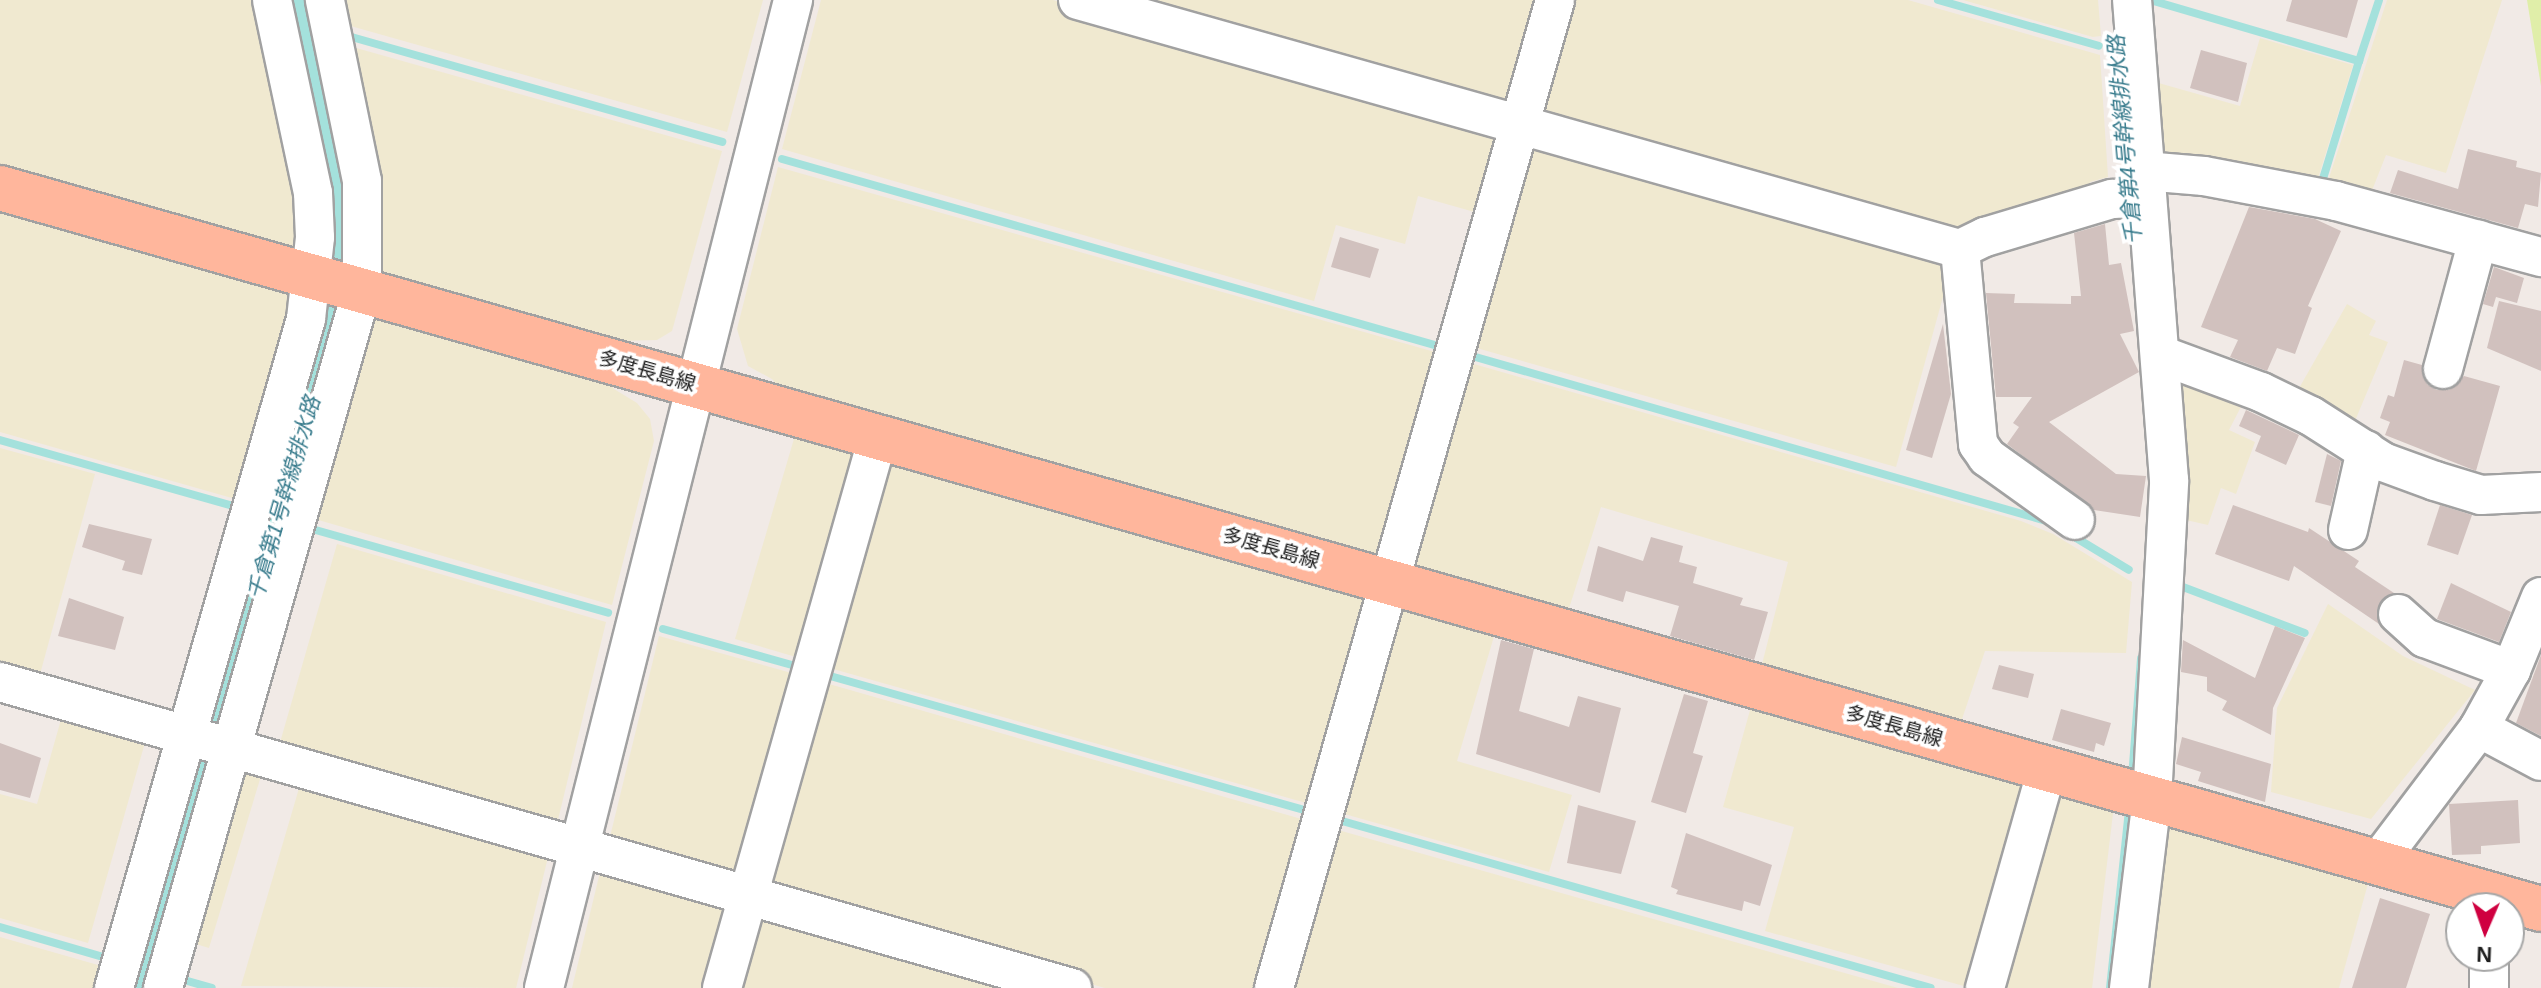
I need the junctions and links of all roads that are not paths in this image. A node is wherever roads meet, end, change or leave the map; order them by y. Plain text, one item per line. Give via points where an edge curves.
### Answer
1 (272, 0) edge
2 (325, 0) edge
3 (793, 0) edge
4 (1078, 0) edge
5 (1555, 0) edge
6 (2132, 0) edge
7 (1518, 125) junction
8 (0, 188) edge
9 (2135, 192) junction
10 (2478, 240) junction
11 (1960, 249) junction
12 (2541, 257) edge
13 (337, 283) junction
14 (2161, 355) junction
15 (2443, 369) dead end
16 (698, 386) junction
17 (878, 437) junction
18 (2366, 450) junction
19 (2541, 492) edge
20 (2075, 520) dead end
21 (2348, 530) dead end
22 (1390, 582) junction
23 (2541, 597) edge
24 (2398, 614) dead end
25 (2511, 670) junction
26 (0, 682) edge
27 (2479, 728) junction
28 (210, 741) junction
29 (2541, 761) edge
30 (2047, 769) junction
31 (2152, 799) junction
32 (579, 847) junction
33 (2377, 863) junction
34 (2462, 892) edge
35 (748, 895) junction
36 (114, 988) edge
37 (163, 988) edge
38 (544, 988) edge
39 (722, 988) edge
40 (1072, 988) edge
41 (1274, 988) edge
42 (1985, 988) edge
43 (2129, 988) edge

1 - 13 street
2 - 13 street via 362,181
3 - 16 street
4 - 7 street
5 - 7 street
6 - 9 street
7 - 11 street
7 - 22 street
8 - 13 main road, 多度長島線
9 - 10 street via 2204,176 2336,201
9 - 11 street
9 - 14 street
10 - 12 street
10 - 15 street
11 - 20 street via 1978,444 1987,457
13 - 16 main road, 多度長島線
13 - 28 street
13 - 28 street via 306,319
14 - 18 street via 2261,392
14 - 31 street via 2168,557
16 - 17 main road, 多度長島線
16 - 32 street
17 - 22 main road, 多度長島線
17 - 35 street
18 - 19 street via 2383,462 2481,495
18 - 21 street
22 - 30 main road, 多度長島線
22 - 41 street
23 - 25 street
24 - 25 street via 2425,638
25 - 27 street
26 - 28 street
27 - 29 street
27 - 33 street
28 - 32 street
28 - 36 street
28 - 37 street
30 - 31 main road, 多度長島線
30 - 42 street
31 - 33 main road, 多度長島線
31 - 43 street
32 - 35 street
32 - 38 street
33 - 34 main road, 多度長島線
35 - 39 street
35 - 40 street

